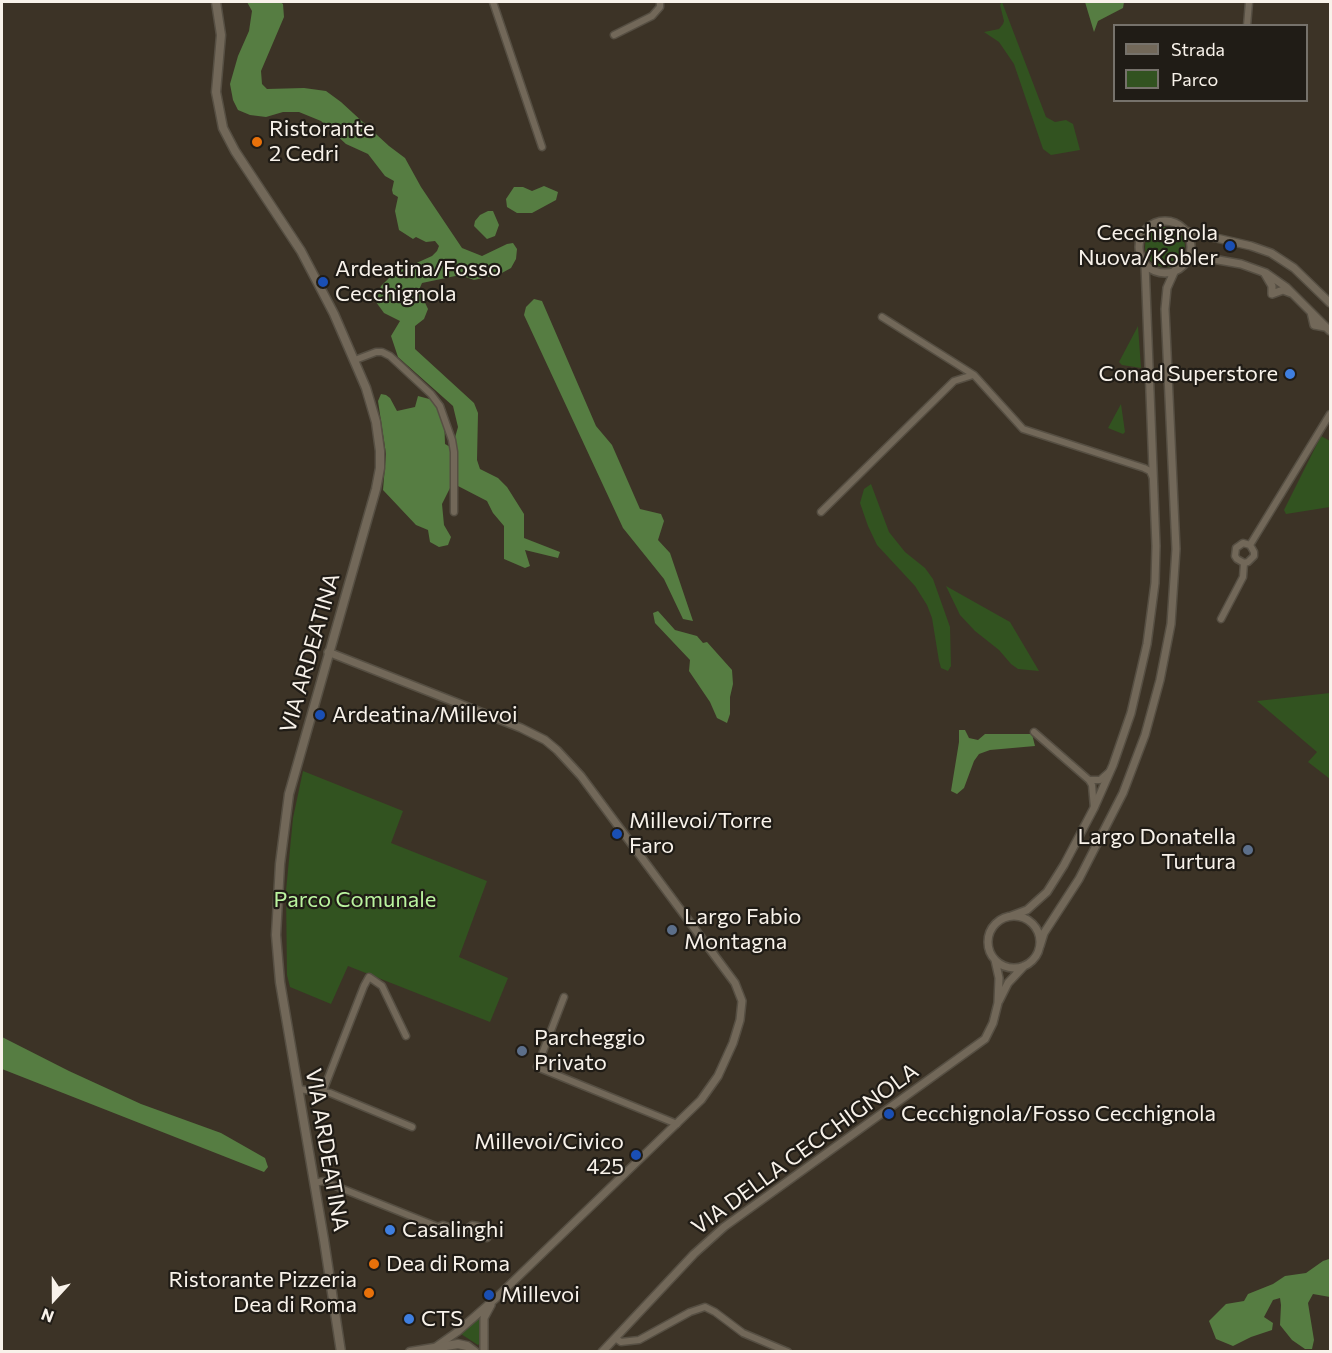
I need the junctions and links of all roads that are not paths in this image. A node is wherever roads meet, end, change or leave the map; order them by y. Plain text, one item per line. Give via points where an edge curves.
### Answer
1 (216, 2) edge
2 (493, 2) edge
3 (660, 2) edge
4 (1249, 2) edge
5 (1247, 24) edge
6 (614, 35) dead end
7 (542, 147) dead end
8 (1186, 231) junction
9 (1186, 261) junction
10 (1145, 264) junction
11 (1175, 270) junction
12 (1260, 270) junction
13 (1293, 294) junction
14 (1330, 303) edge
15 (882, 317) dead end
16 (1329, 329) edge
17 (355, 360) junction
18 (974, 375) junction
19 (1330, 414) edge
20 (1152, 453) junction
21 (1129, 463) junction
22 (1154, 480) junction
23 (454, 512) dead end
24 (821, 512) dead end
25 (1250, 545) junction
26 (1244, 562) junction
27 (1221, 619) dead end
28 (328, 652) junction
29 (1034, 732) dead end
30 (1111, 770) junction
31 (1089, 780) junction
32 (1094, 808) junction
33 (1011, 916) junction
34 (1040, 946) junction
35 (995, 960) junction
36 (1024, 966) junction
37 (564, 997) dead end
38 (998, 1003) junction
39 (406, 1036) dead end
40 (298, 1089) junction
41 (323, 1091) junction
42 (676, 1124) junction
43 (412, 1127) dead end
44 (315, 1183) junction
45 (487, 1238) dead end
46 (496, 1298) junction
47 (340, 1333) junction
48 (615, 1338) junction
49 (436, 1346) junction
50 (341, 1352) edge
51 (349, 1352) edge
52 (410, 1352) edge
53 (475, 1352) edge
54 (484, 1352) edge
55 (602, 1352) edge
56 (788, 1352) edge

1 - 17 main road, VIA ARDEATINA via 220,35 216,93 223,129 305,259
2 - 7 street
3 - 6 street via 652,16
4 - 5 street
8 - 9 street via 1191,242
8 - 10 street via 1169,222 1149,227 1140,244
8 - 14 street via 1271,253 1294,268
9 - 11 street
9 - 12 street via 1207,258
10 - 11 street via 1163,273
10 - 20 street
11 - 34 street via 1167,288 1165,309 1176,549 1171,624 1160,680 1123,793
12 - 13 street
12 - 13 street via 1269,278 1272,294 1282,290
13 - 16 street via 1310,310 1314,325
15 - 18 street
17 - 23 street via 376,352 390,356 440,406 454,452
17 - 28 main road, VIA ARDEATINA via 374,415 380,468
18 - 21 street via 1023,429
18 - 24 street via 954,381
19 - 25 street
20 - 21 street via 1145,463
20 - 22 street
21 - 22 street via 1150,471
22 - 30 street via 1155,583 1147,644 1131,713
25 - 26 street via 1254,556
25 - 26 street via 1243,543 1236,548 1235,556
26 - 27 street via 1243,577
28 - 40 main road, VIA ARDEATINA via 290,790 279,880 277,961
28 - 42 street via 545,740 581,776 735,983 742,1007 733,1043 718,1076 701,1100
29 - 31 street
30 - 31 street via 1100,780
30 - 32 street
31 - 32 street
32 - 33 street via 1047,892 1027,910
33 - 34 street via 1022,917 1036,927
33 - 35 street via 1002,918 990,930 988,948
34 - 36 street via 1037,955
35 - 36 street via 1011,968
35 - 38 street, VIA DELLA CECCHIGNOLA
36 - 38 street, VIA DELLA CECCHIGNOLA via 1008,983
37 - 42 street via 537,1067
38 - 48 street, VIA DELLA CECCHIGNOLA via 990,1032 979,1044 724,1227
39 - 41 street via 382,986 369,977
40 - 41 street
40 - 44 main road, VIA ARDEATINA
41 - 43 street
42 - 46 street
44 - 45 street via 323,1181 438,1227 463,1232 472,1225 478,1226 488,1231
44 - 47 main road, VIA ARDEATINA
46 - 49 street
46 - 54 street via 484,1318
47 - 50 main road, VIA ARDEATINA
47 - 51 main road
48 - 55 street, VIA DELLA CECCHIGNOLA
48 - 56 street via 621,1342 639,1340 705,1307 748,1335
49 - 52 main road
49 - 53 main road via 461,1344

